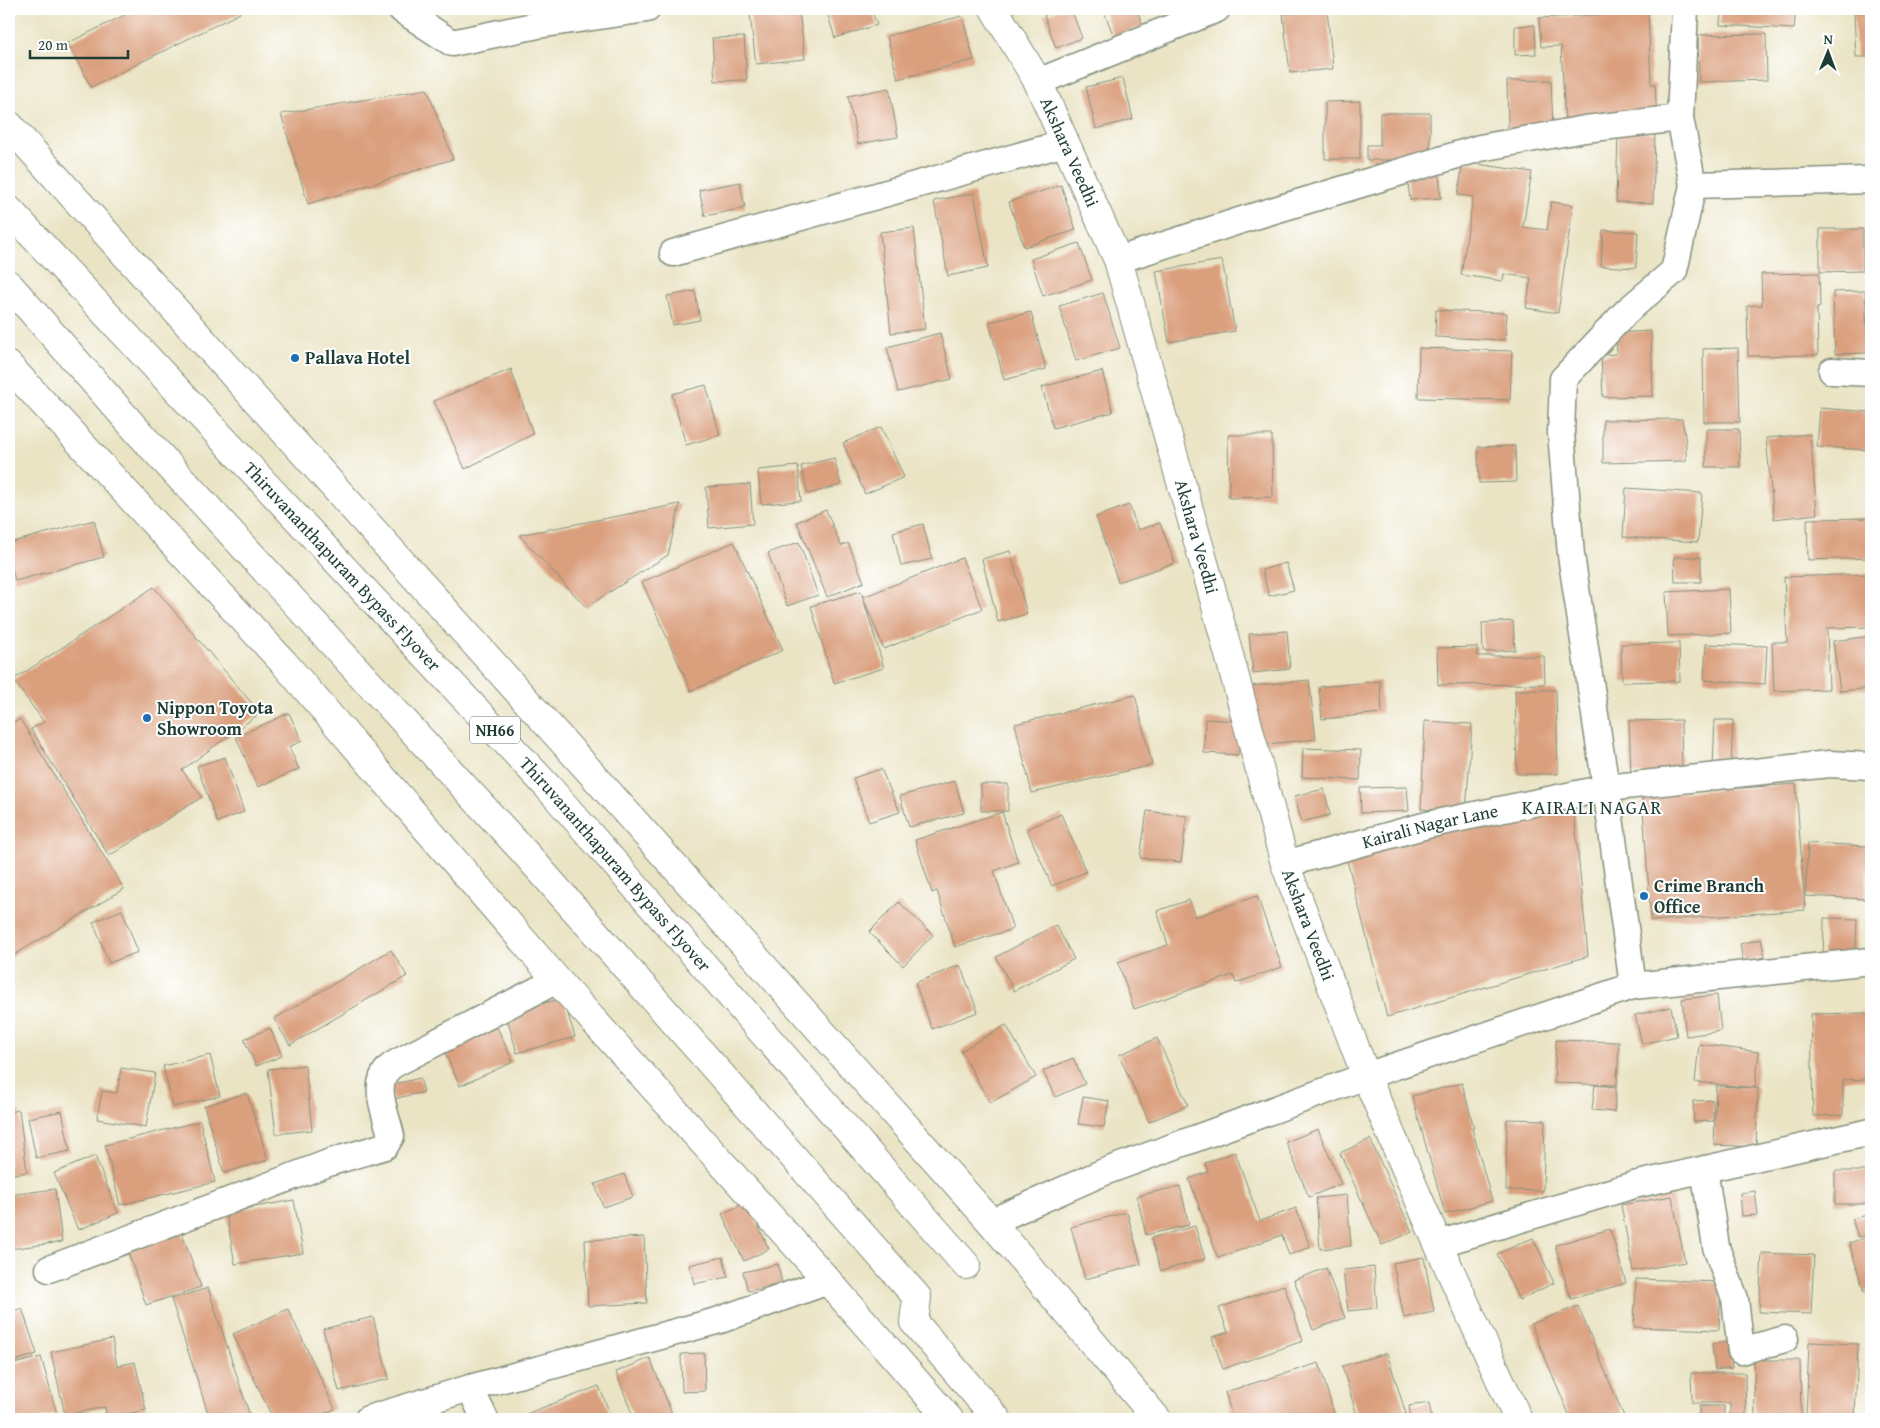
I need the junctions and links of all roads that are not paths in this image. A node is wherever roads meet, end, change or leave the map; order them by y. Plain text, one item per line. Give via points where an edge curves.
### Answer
1 (647, 9) edge
2 (994, 9) edge
3 (1217, 9) edge
4 (1685, 9) edge
5 (402, 10) dead end
6 (1038, 82) junction
7 (1680, 118) junction
8 (9, 125) edge
9 (1065, 143) junction
10 (1871, 180) edge
11 (1693, 185) junction
12 (9, 210) edge
13 (673, 253) dead end
14 (1118, 260) junction
15 (9, 285) edge
16 (9, 366) edge
17 (1832, 371) dead end
18 (1871, 373) edge
19 (1871, 766) edge
20 (1606, 788) junction
21 (1285, 864) junction
22 (1871, 961) edge
23 (557, 980) junction
24 (1633, 986) junction
25 (1366, 1076) junction
26 (1871, 1132) edge
27 (1704, 1169) junction
28 (991, 1222) junction
29 (1438, 1244) junction
30 (966, 1265) dead end
31 (50, 1269) dead end
32 (828, 1281) junction
33 (1785, 1339) dead end
34 (470, 1388) junction
35 (368, 1419) edge
36 (485, 1419) edge
37 (949, 1419) edge
38 (997, 1419) edge
39 (1157, 1419) edge
40 (1518, 1419) edge

1 - 5 street via 538,25 452,43
2 - 6 main road, Akshara Veedhi
3 - 6 street
4 - 7 street
6 - 9 main road, Akshara Veedhi
7 - 11 street
7 - 14 street via 1584,129 1480,148
8 - 28 main road
9 - 13 street
9 - 14 main road, Akshara Veedhi
10 - 11 street
11 - 20 street via 1674,271 1627,311 1564,379 1561,433 1571,555
12 - 30 main road, Thiruvananthapuram Bypass Flyover / NH66 via 548,787
14 - 21 main road, Akshara Veedhi
15 - 38 main road via 141,435 526,854 917,1297 914,1322
16 - 23 main road via 284,663
17 - 18 street
19 - 20 street, Kairali Nagar Lane via 1829,764
20 - 21 street, Kairali Nagar Lane via 1427,825
20 - 24 street
21 - 25 main road, Akshara Veedhi
22 - 24 street
23 - 31 street via 388,1069 382,1079 380,1093 390,1136 386,1146 331,1162
23 - 32 main road
24 - 25 street
25 - 28 street via 1104,1172
25 - 29 main road, Akshara Veedhi
26 - 27 street
27 - 29 street via 1634,1185
27 - 33 street via 1716,1247 1735,1299 1741,1351
28 - 39 main road
29 - 40 main road, Akshara Veedhi
32 - 34 street via 720,1320
32 - 37 main road
34 - 35 street
34 - 36 street

